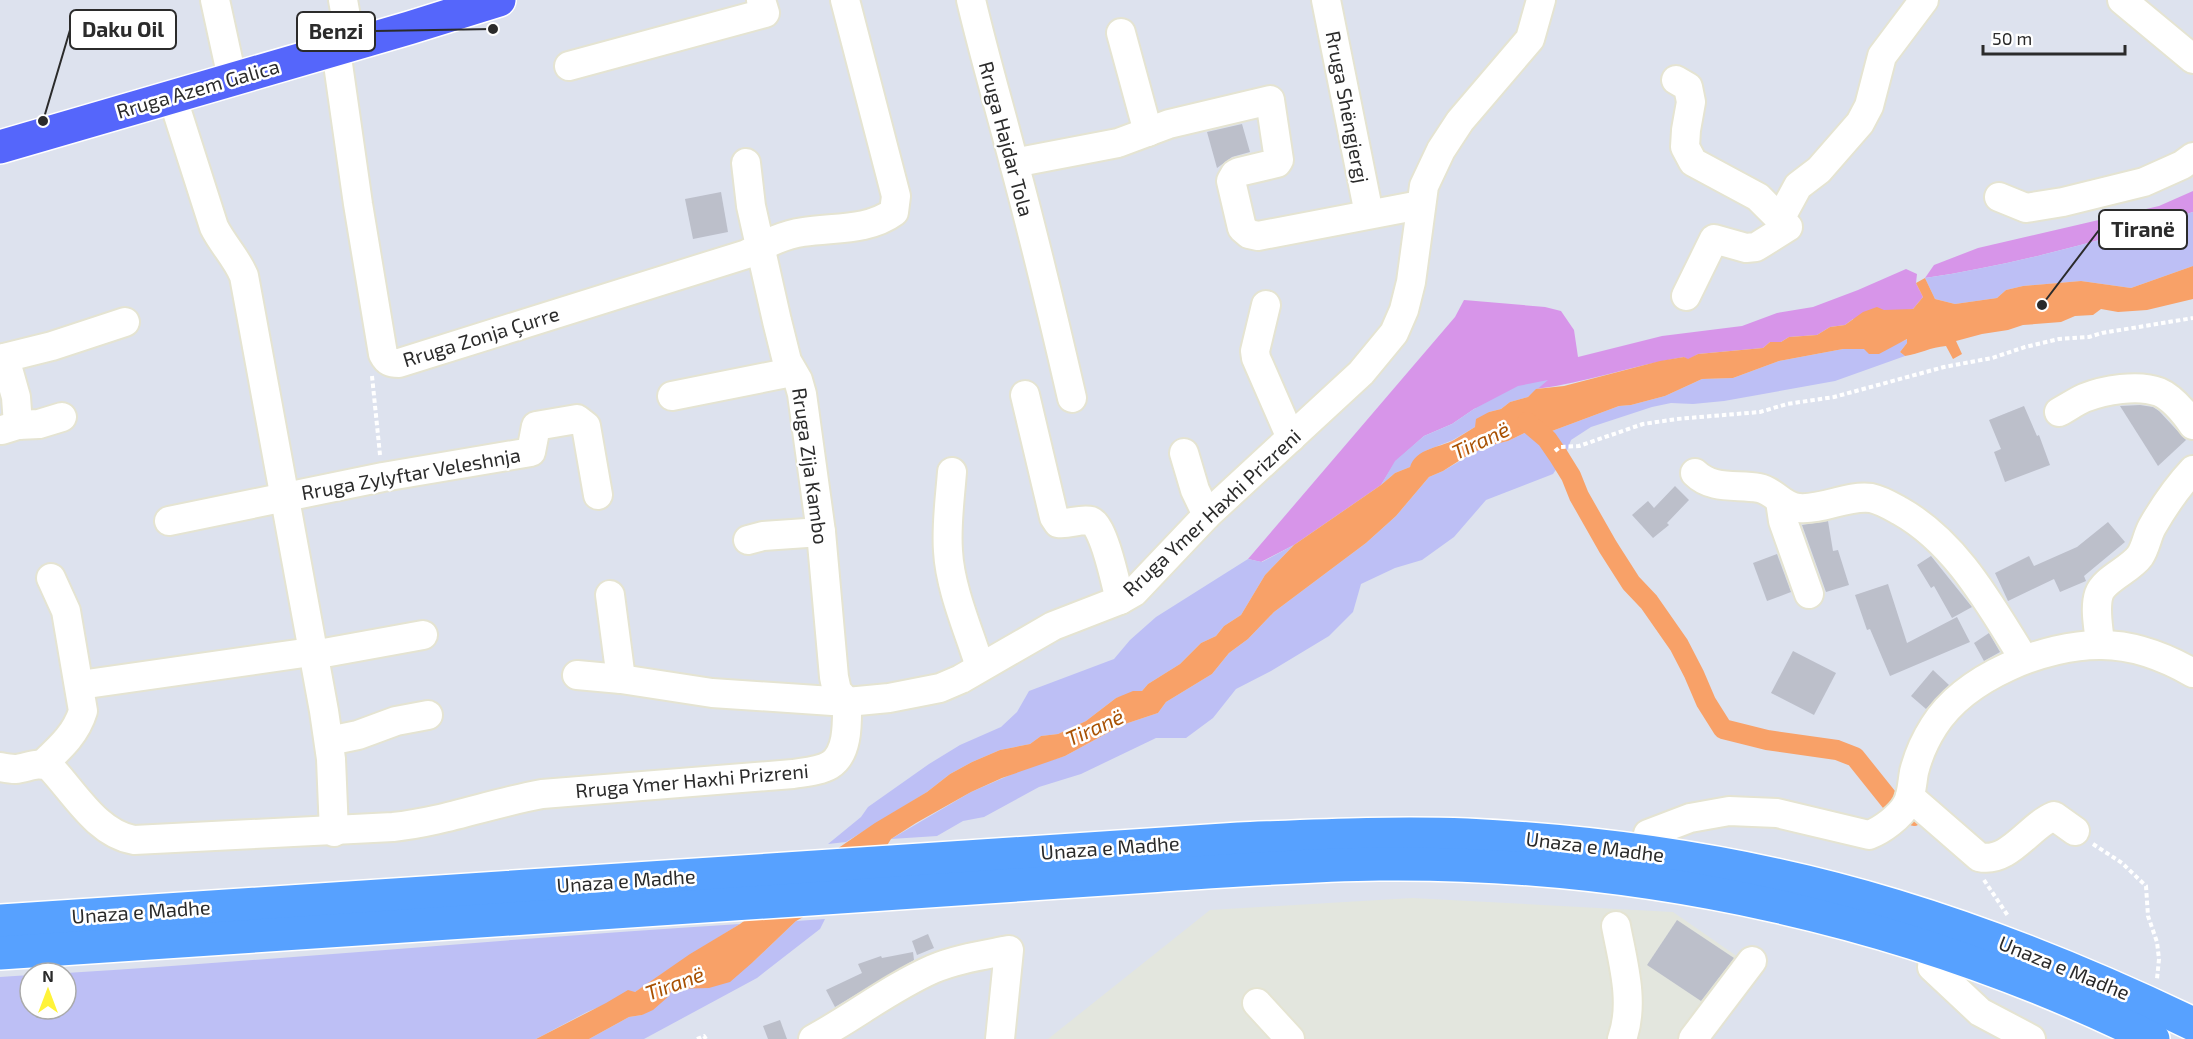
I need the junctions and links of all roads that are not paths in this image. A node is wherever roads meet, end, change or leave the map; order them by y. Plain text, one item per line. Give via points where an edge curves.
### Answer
1 (215, 0) edge
2 (343, 0) edge
3 (497, 0) edge
4 (761, 0) edge
5 (845, 0) edge
6 (971, 0) edge
7 (1326, 0) edge
8 (1541, 0) edge
9 (1924, 0) edge
10 (2122, 0) edge
11 (1120, 33) dead end
12 (343, 47) junction
13 (2193, 59) edge
14 (569, 66) dead end
15 (232, 78) junction
16 (1676, 80) dead end
17 (172, 96) junction
18 (1148, 132) junction
19 (0, 147) edge
20 (2193, 157) edge
21 (746, 163) dead end
22 (1014, 163) junction
23 (1999, 197) dead end
24 (1420, 205) junction
25 (1369, 214) junction
26 (1780, 219) junction
27 (762, 246) junction
28 (1686, 296) dead end
29 (1266, 304) dead end
30 (125, 322) dead end
31 (3, 358) edge
32 (792, 372) junction
33 (1025, 395) dead end
34 (672, 396) dead end
35 (1072, 398) dead end
36 (2059, 412) dead end
37 (62, 417) dead end
38 (2193, 425) edge
39 (9, 428) edge
40 (1291, 438) junction
41 (1184, 453) dead end
42 (2193, 470) edge
43 (952, 472) dead end
44 (1695, 473) dead end
45 (598, 495) dead end
46 (286, 497) junction
47 (1780, 501) junction
48 (1207, 515) junction
49 (169, 521) dead end
50 (821, 532) junction
51 (748, 540) dead end
52 (51, 578) dead end
53 (1809, 594) dead end
54 (610, 595) dead end
55 (1120, 600) junction
56 (423, 635) dead end
57 (2100, 645) junction
58 (313, 653) junction
59 (2024, 659) junction
60 (980, 667) junction
61 (2193, 673) edge
62 (577, 675) dead end
63 (621, 679) junction
64 (80, 685) junction
65 (847, 702) junction
66 (428, 715) dead end
67 (329, 741) junction
68 (43, 764) junction
69 (0, 767) edge
70 (1903, 808) junction
71 (2065, 824) road end
72 (334, 832) junction
73 (1648, 834) dead end
74 (1465, 835) junction
75 (1473, 866) junction
76 (903, 877) junction
77 (0, 921) edge
78 (1616, 926) dead end
79 (0, 953) edge
80 (1752, 961) dead end
81 (1932, 967) junction
82 (1257, 1003) dead end
83 (2193, 1005) edge
84 (2193, 1024) edge
85 (813, 1039) edge
86 (1000, 1039) edge
87 (1290, 1039) edge
88 (1622, 1039) edge
89 (1694, 1039) edge
90 (2031, 1039) edge
91 (2113, 1039) edge
92 (2153, 1039) edge

1 - 15 street
2 - 12 street, Rruga Zonja Çurre
3 - 12 main road, Rruga Azem Galica
4 - 14 street via 765,13
5 - 27 street via 896,196 894,212 864,225 805,231
6 - 22 street, Rruga Hajdar Tola
7 - 25 street, Rruga Shëngjergj
8 - 24 street, Rruga Ymer Haxhi Prizreni via 1530,39 1460,121 1431,168
9 - 26 street via 1882,56 1869,106 1860,123 1819,170 1798,186
10 - 13 street
11 - 18 street
12 - 15 main road, Rruga Azem Galica
12 - 27 street, Rruga Zonja Çurre via 369,278 385,359 391,363 411,360
15 - 17 main road, Rruga Azem Galica
16 - 26 street via 1688,87 1691,102 1685,147 1693,162 1758,197
17 - 19 main road, Rruga Azem Galica via 45,127
17 - 46 street, Rruga Zylyftar Veleshnja via 214,228 237,259 244,276
18 - 22 street via 1118,143
18 - 25 street via 1270,99 1279,160 1239,172 1231,181 1245,232 1258,236
20 - 23 street via 2144,182 2063,202 2026,208
21 - 27 street via 751,206
22 - 35 street, Rruga Hajdar Tola
24 - 25 street
24 - 40 street, Rruga Ymer Haxhi Prizreni via 1412,282 1394,333 1361,374
26 - 28 street via 1788,226 1756,247 1714,239
27 - 32 street, Rruga Zija Kambo
29 - 40 street via 1256,358
30 - 31 street
31 - 39 street via 16,397
32 - 34 street
32 - 50 street, Rruga Zija Kambo via 802,394
33 - 55 street via 1054,517 1058,523 1091,521 1096,525
36 - 38 street via 2084,398 2136,389 2158,392 2172,400
37 - 39 street
40 - 48 street, Rruga Ymer Haxhi Prizreni
41 - 48 street
42 - 57 street via 2162,510 2139,557 2100,591
43 - 60 street via 947,532 951,576
44 - 47 street via 1711,483 1768,490
45 - 46 street, Rruga Zylyftar Veleshnja via 586,426 577,419 536,426 531,452
46 - 49 street, Rruga Zylyftar Veleshnja
46 - 58 street, Rruga Zylyftar Veleshnja
47 - 53 street via 1783,521
47 - 59 street via 1799,508 1873,499 1905,514 1926,528 1963,567
48 - 55 street, Rruga Ymer Haxhi Prizreni via 1149,578
50 - 51 street
50 - 65 street, Rruga Zija Kambo via 834,677 837,691
52 - 64 street via 66,611
54 - 63 street
55 - 60 street, Rruga Ymer Haxhi Prizreni via 1053,626
56 - 58 street
57 - 59 street
57 - 61 street via 2156,655
58 - 64 street
58 - 67 street, Rruga Zylyftar Veleshnja
59 - 70 street via 1976,686 1943,714 1920,755
60 - 65 street, Rruga Ymer Haxhi Prizreni via 940,688
62 - 63 street
63 - 65 street via 712,693
64 - 68 street via 83,711 79,724
65 - 72 street, Rruga Ymer Haxhi Prizreni via 847,728 840,756 819,770 542,794 418,824
66 - 67 street
67 - 72 street, Rruga Zylyftar Veleshnja
68 - 69 street via 17,769
68 - 72 street, Rruga Ymer Haxhi Prizreni via 107,829 125,838
70 - 71 street via 1989,859 2006,852 2044,820
70 - 73 street via 1869,835 1794,816 1755,811 1690,818
74 - 76 highway, Unaza e Madhe via 1239,839
74 - 83 highway via 1525,826 1569,828 1772,859 1957,911 2066,951
74 - 84 highway, Unaza e Madhe via 1642,851 1833,889 1893,905 2027,951
75 - 76 highway, Unaza e Madhe via 1382,864
75 - 81 highway via 1507,880 1605,891 1768,921
75 - 92 highway, Unaza e Madhe via 1665,885 1815,915 1997,971
76 - 77 highway, Unaza e Madhe via 696,876
76 - 79 highway, Unaza e Madhe via 649,911
78 - 88 street via 1629,1017
80 - 89 street
81 - 90 street via 1980,1012
81 - 91 highway via 2048,1009
82 - 87 street
85 - 86 street via 881,996 934,969 1009,950

